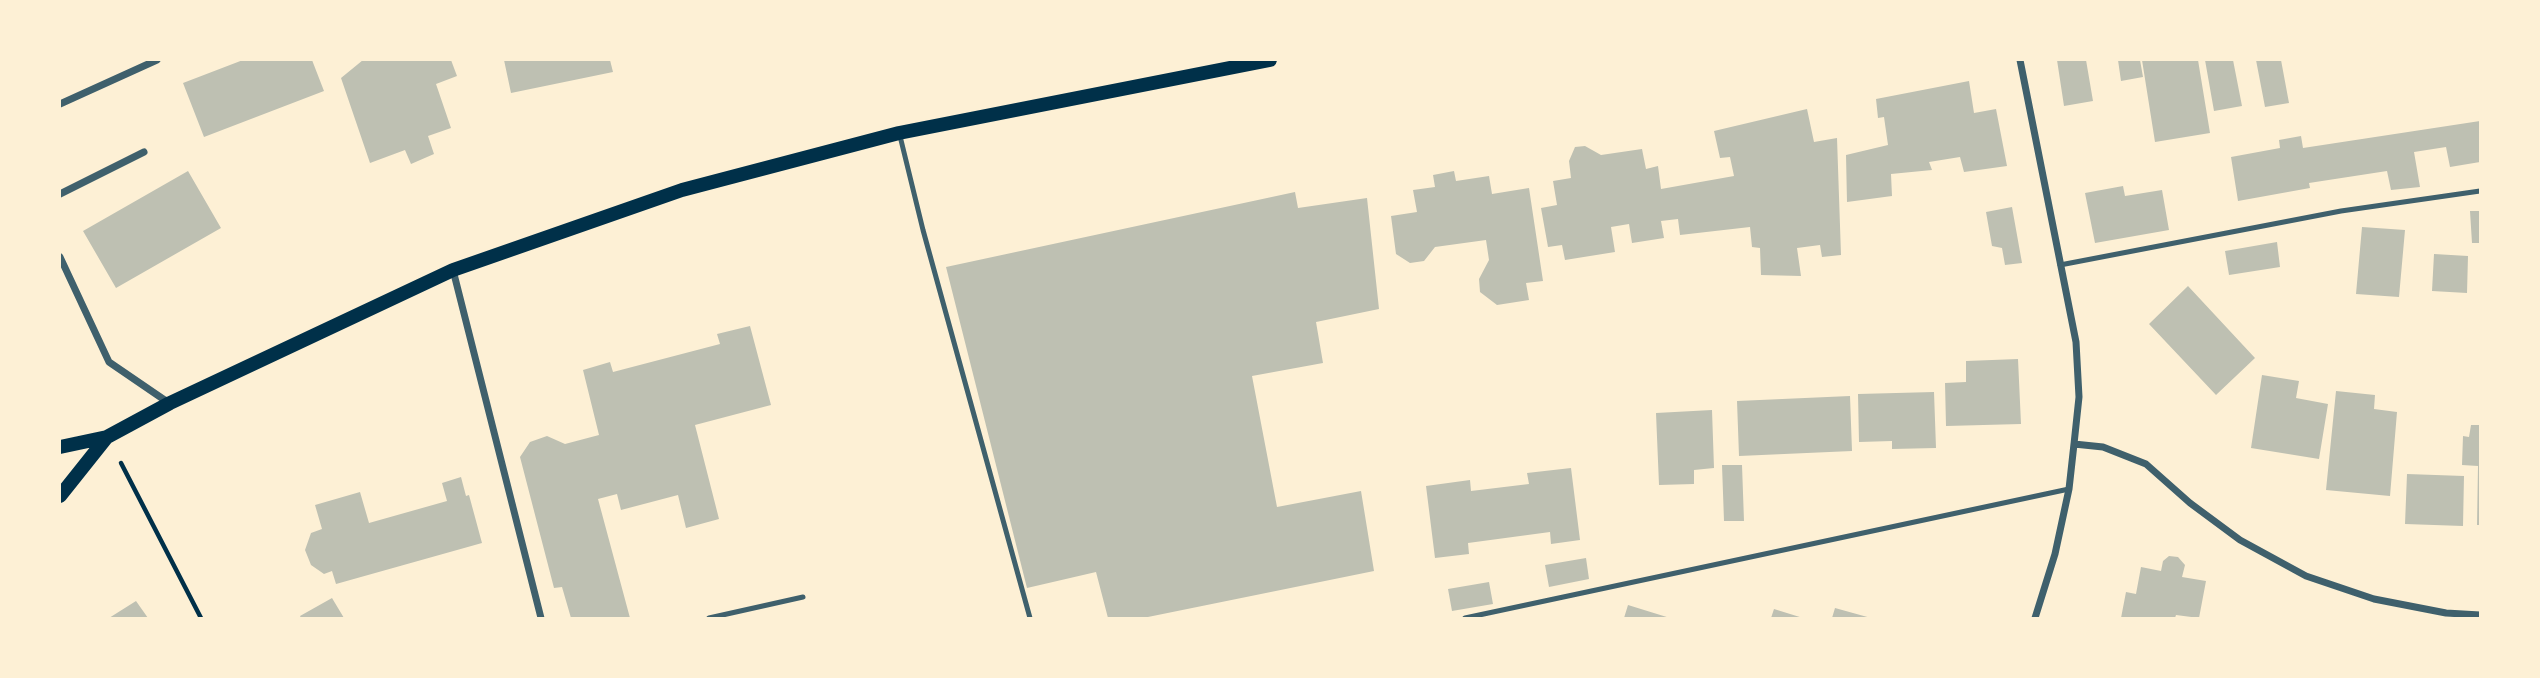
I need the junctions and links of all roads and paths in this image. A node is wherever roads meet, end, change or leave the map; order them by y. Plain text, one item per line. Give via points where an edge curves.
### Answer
1 (157, 60) edge
2 (1270, 60) edge
3 (2020, 60) edge
4 (60, 104) edge
5 (899, 133) junction
6 (144, 152) dead end
7 (2480, 191) edge
8 (60, 194) edge
9 (60, 257) edge
10 (2060, 265) junction
11 (453, 270) junction
12 (170, 403) junction
13 (107, 437) junction
14 (2074, 444) junction
15 (60, 447) edge
16 (2069, 489) junction
17 (60, 496) edge
18 (803, 597) dead end
19 (2480, 615) edge
20 (201, 618) edge
21 (541, 618) edge
22 (709, 618) edge
23 (1030, 618) edge
24 (1465, 618) edge
25 (2035, 618) edge

1 - 4 street
2 - 5 main road
3 - 10 street
5 - 11 main road via 682,190
5 - 23 lane
6 - 8 street
7 - 10 lane via 2341,211
9 - 12 street via 110,362
10 - 14 street via 2076,342 2079,397
11 - 12 main road
11 - 21 street
12 - 13 main road
13 - 15 main road
13 - 17 main road
13 - 20 path
14 - 16 street
14 - 19 street via 2103,447 2146,464 2240,540 2306,576 2374,598
16 - 24 lane
16 - 25 street
18 - 22 lane

